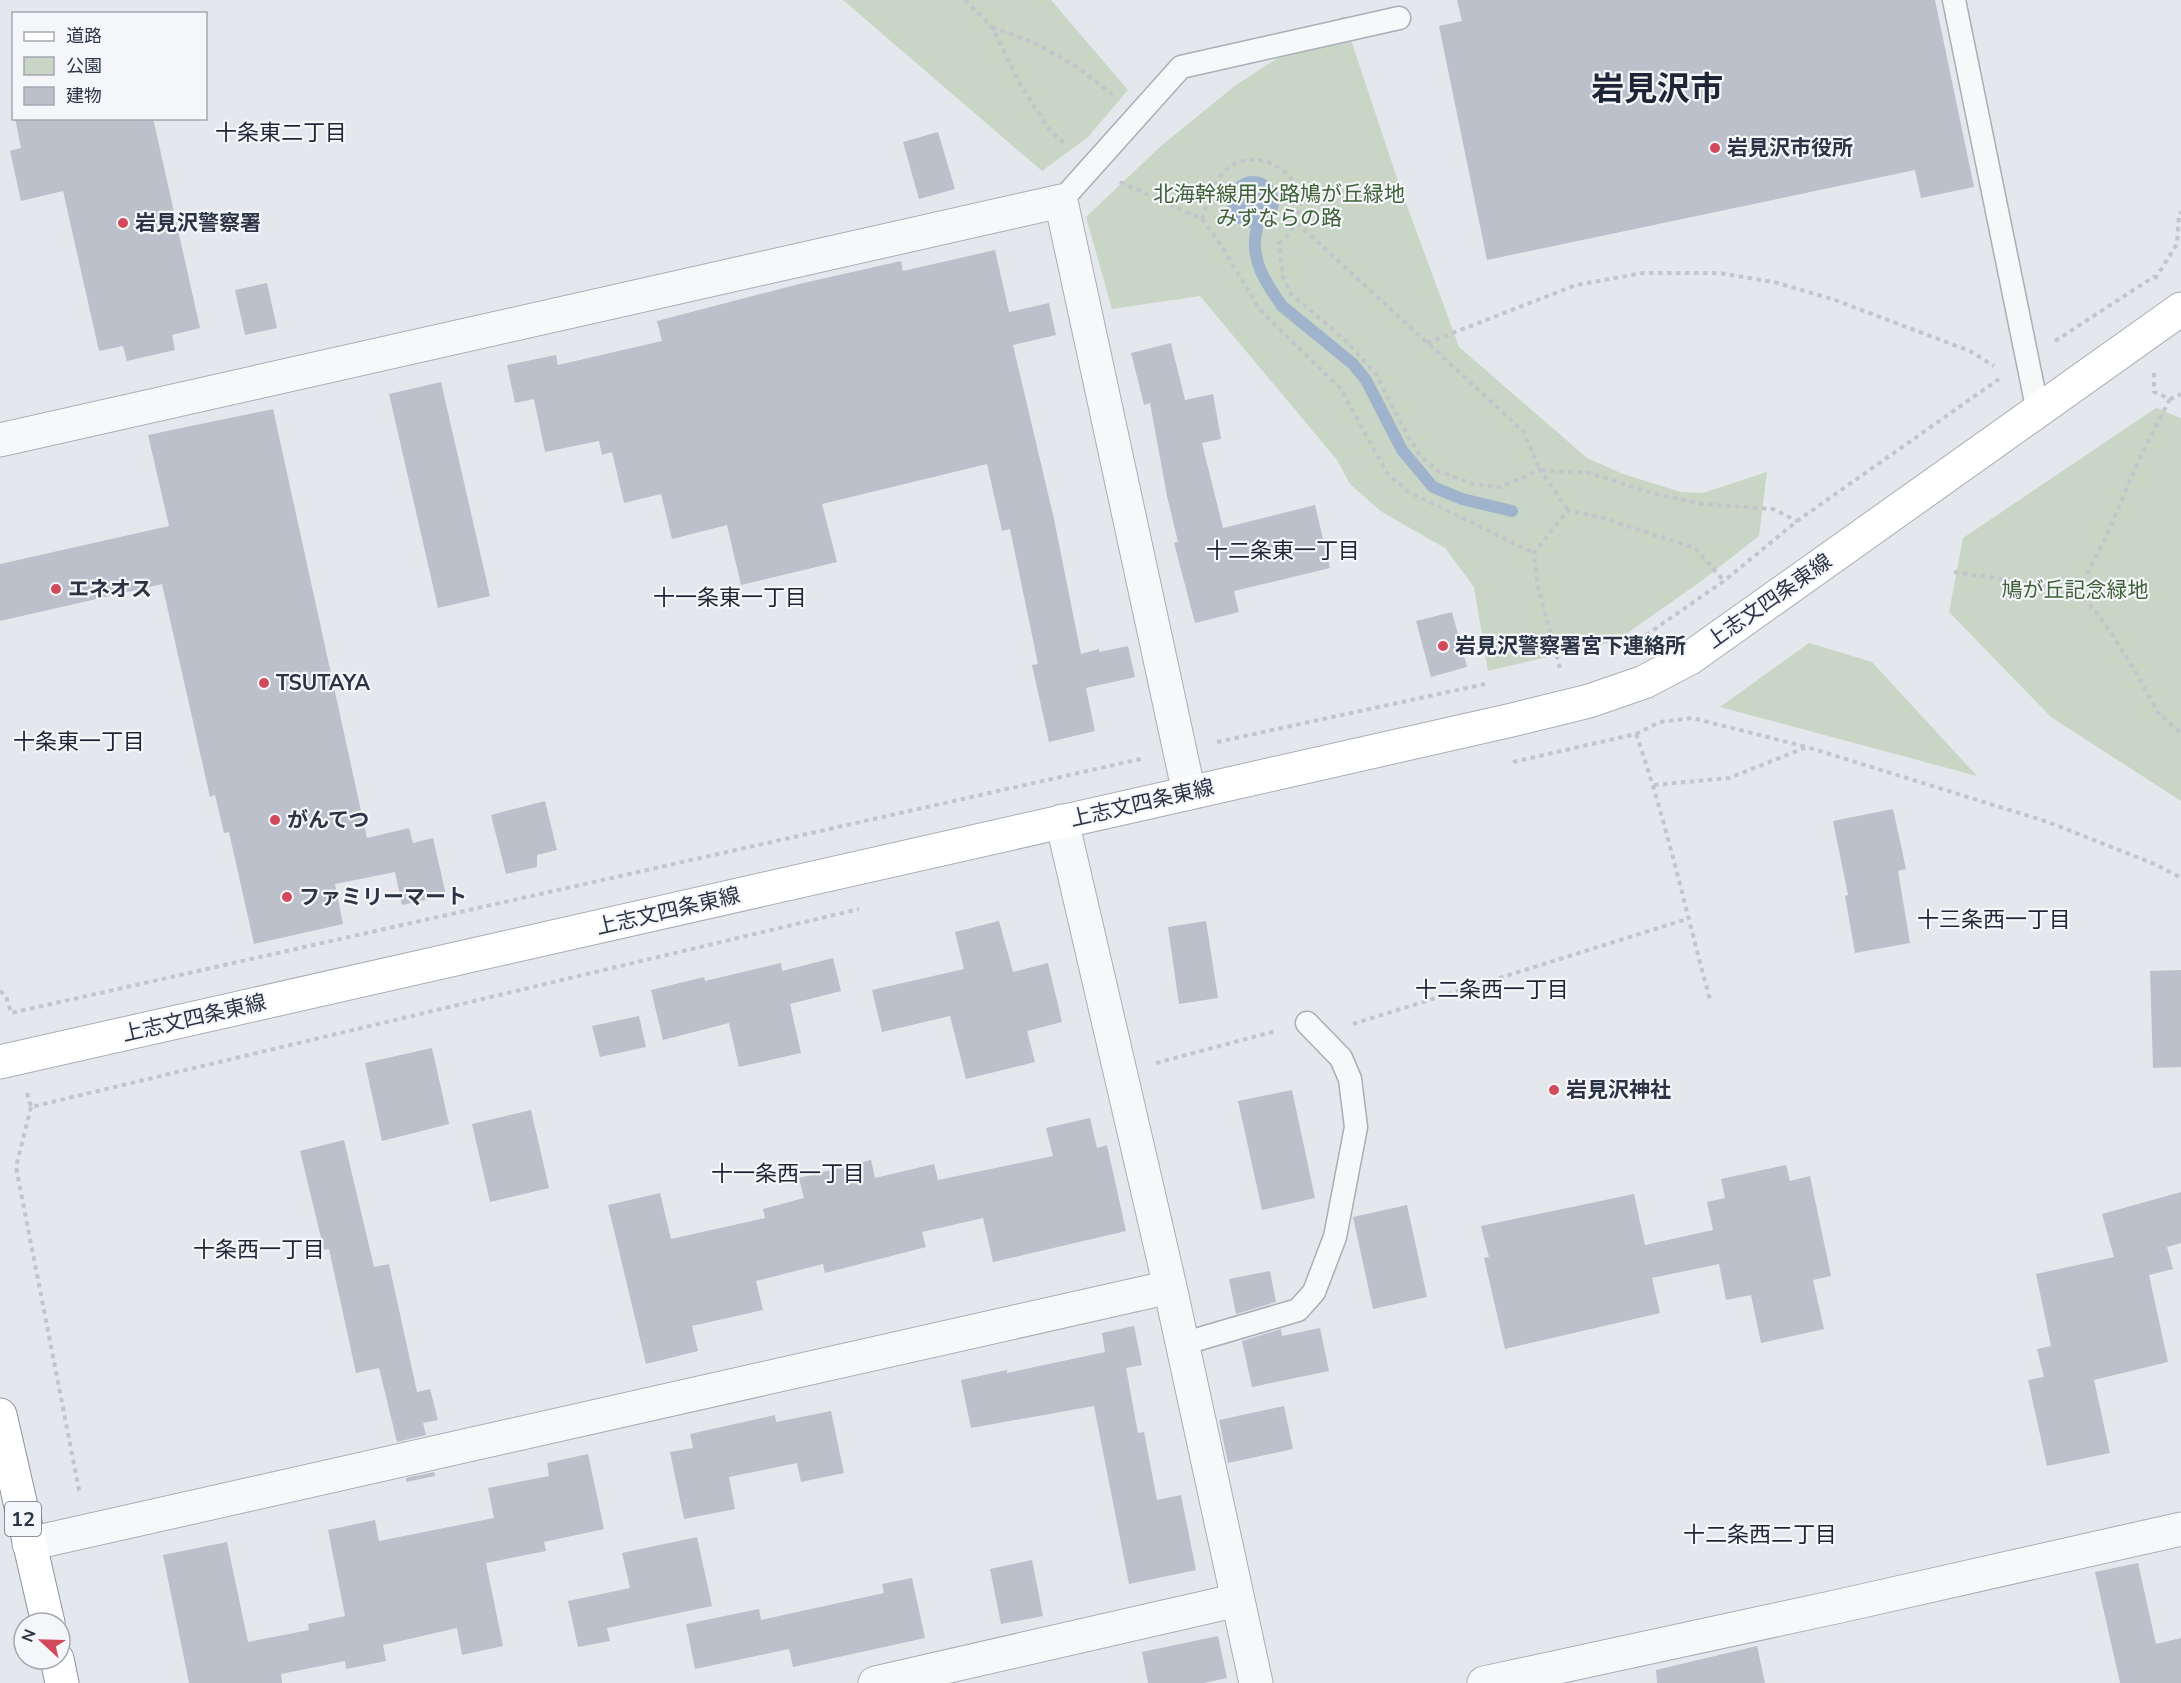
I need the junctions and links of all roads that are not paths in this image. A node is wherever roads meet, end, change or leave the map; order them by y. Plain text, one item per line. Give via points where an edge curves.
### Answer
1 (1954, 0) edge
2 (1399, 18) dead end
3 (1061, 201) junction
4 (2181, 309) edge
5 (2038, 411) junction
6 (0, 440) edge
7 (1189, 793) junction
8 (1062, 821) junction
9 (1307, 1023) road end
10 (9, 1060) edge
11 (1170, 1287) junction
12 (1182, 1344) junction
13 (1, 1423) edge
14 (2181, 1529) edge
15 (29, 1544) junction
16 (1238, 1600) junction
17 (45, 1611) edge
18 (875, 1683) edge
19 (1256, 1683) edge
20 (1484, 1683) edge

1 - 5 lane
2 - 3 lane via 1181,67
3 - 6 street
3 - 7 street
4 - 5 main road, 上志文四条東線
5 - 7 main road, 上志文四条東線 via 1690,658 1644,682 1589,701
7 - 8 main road, 上志文四条東線
8 - 10 main road, 上志文四条東線
8 - 11 street
9 - 12 lane via 1341,1058 1350,1079 1356,1127 1335,1237 1314,1293 1298,1311
11 - 12 street
11 - 15 street
12 - 16 street
13 - 15 main road, 12
14 - 20 street
15 - 17 main road, 12
16 - 18 street
16 - 19 street

